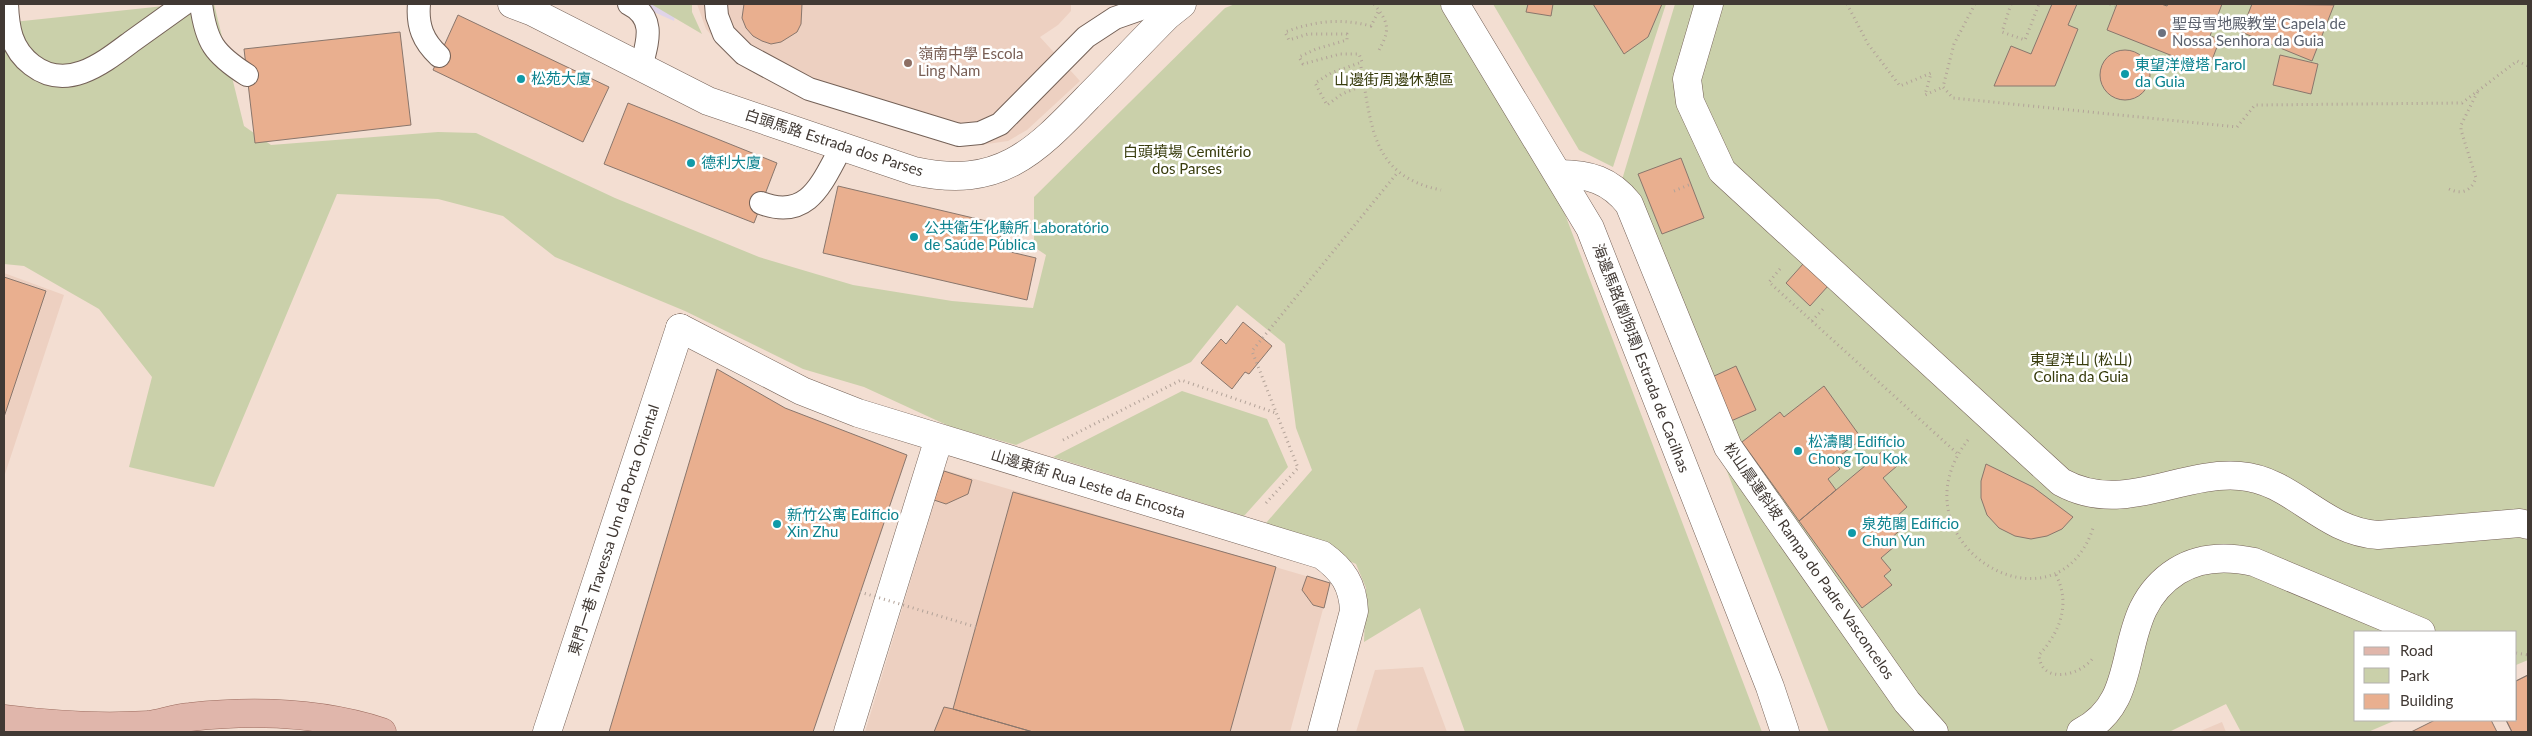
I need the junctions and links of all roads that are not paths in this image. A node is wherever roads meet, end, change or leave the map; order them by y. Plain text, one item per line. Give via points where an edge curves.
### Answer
1 (7, 4) edge
2 (184, 4) edge
3 (201, 4) edge
4 (419, 4) edge
5 (512, 4) edge
6 (629, 4) edge
7 (716, 4) edge
8 (1155, 4) edge
9 (1182, 4) edge
10 (1455, 4) edge
11 (1709, 4) edge
12 (439, 56) dead end
13 (641, 68) junction
14 (247, 75) dead end
15 (841, 148) junction
16 (1559, 174) junction
17 (762, 203) dead end
18 (680, 328) joint
19 (938, 438) junction
20 (2528, 525) edge
21 (2420, 631) edge
22 (4, 719) edge
23 (142, 728) edge
24 (382, 732) edge
25 (547, 732) edge
26 (848, 732) edge
27 (1322, 732) edge
28 (1786, 732) edge
29 (1934, 732) edge
30 (2081, 732) edge

1 - 2 lane via 10,35 19,52 34,66 61,75 80,74 98,66
3 - 14 lane via 203,24 211,44 228,63
4 - 12 lane via 422,37
5 - 13 street, 白頭馬路 Estrada dos Parses
6 - 13 lane via 638,8 648,23
7 - 8 lane via 724,34 744,54 809,89 959,135 980,133 1000,124 1086,37 1115,18
9 - 15 street, 白頭馬路 Estrada dos Parses via 1044,142 1004,166 971,175 936,176
10 - 16 street, 海邊馬路(劏狗環) Estrada de Cacilhas
11 - 20 street via 1687,79 1690,102 1722,171 2061,482 2098,495 2115,496 2239,476 2267,482 2332,522 2362,534
13 - 15 street, 白頭馬路 Estrada dos Parses via 708,101
15 - 17 lane via 815,193 807,200 786,208
16 - 28 street, 海邊馬路(劏狗環) Estrada de Cacilhas via 1581,210 1598,248
16 - 29 street, 松山晨運斜坡 Rampa do Padre Vasconcelos via 1581,174 1603,181 1629,204 1728,447 1907,702
18 - 19 street, 山邊東街 Rua Leste da Encosta via 802,391 858,413
18 - 25 street, 東門一巷 Travessa Um da Porta Oriental
19 - 26 street
19 - 27 street, 山邊東街 Rua Leste da Encosta via 1322,555 1342,571 1354,595 1354,611
21 - 30 street via 2254,562 2225,557 2196,562 2170,575 2149,596 2136,622 2116,700 2100,720
22 - 23 main road
23 - 24 main road via 196,716 261,713 327,719

